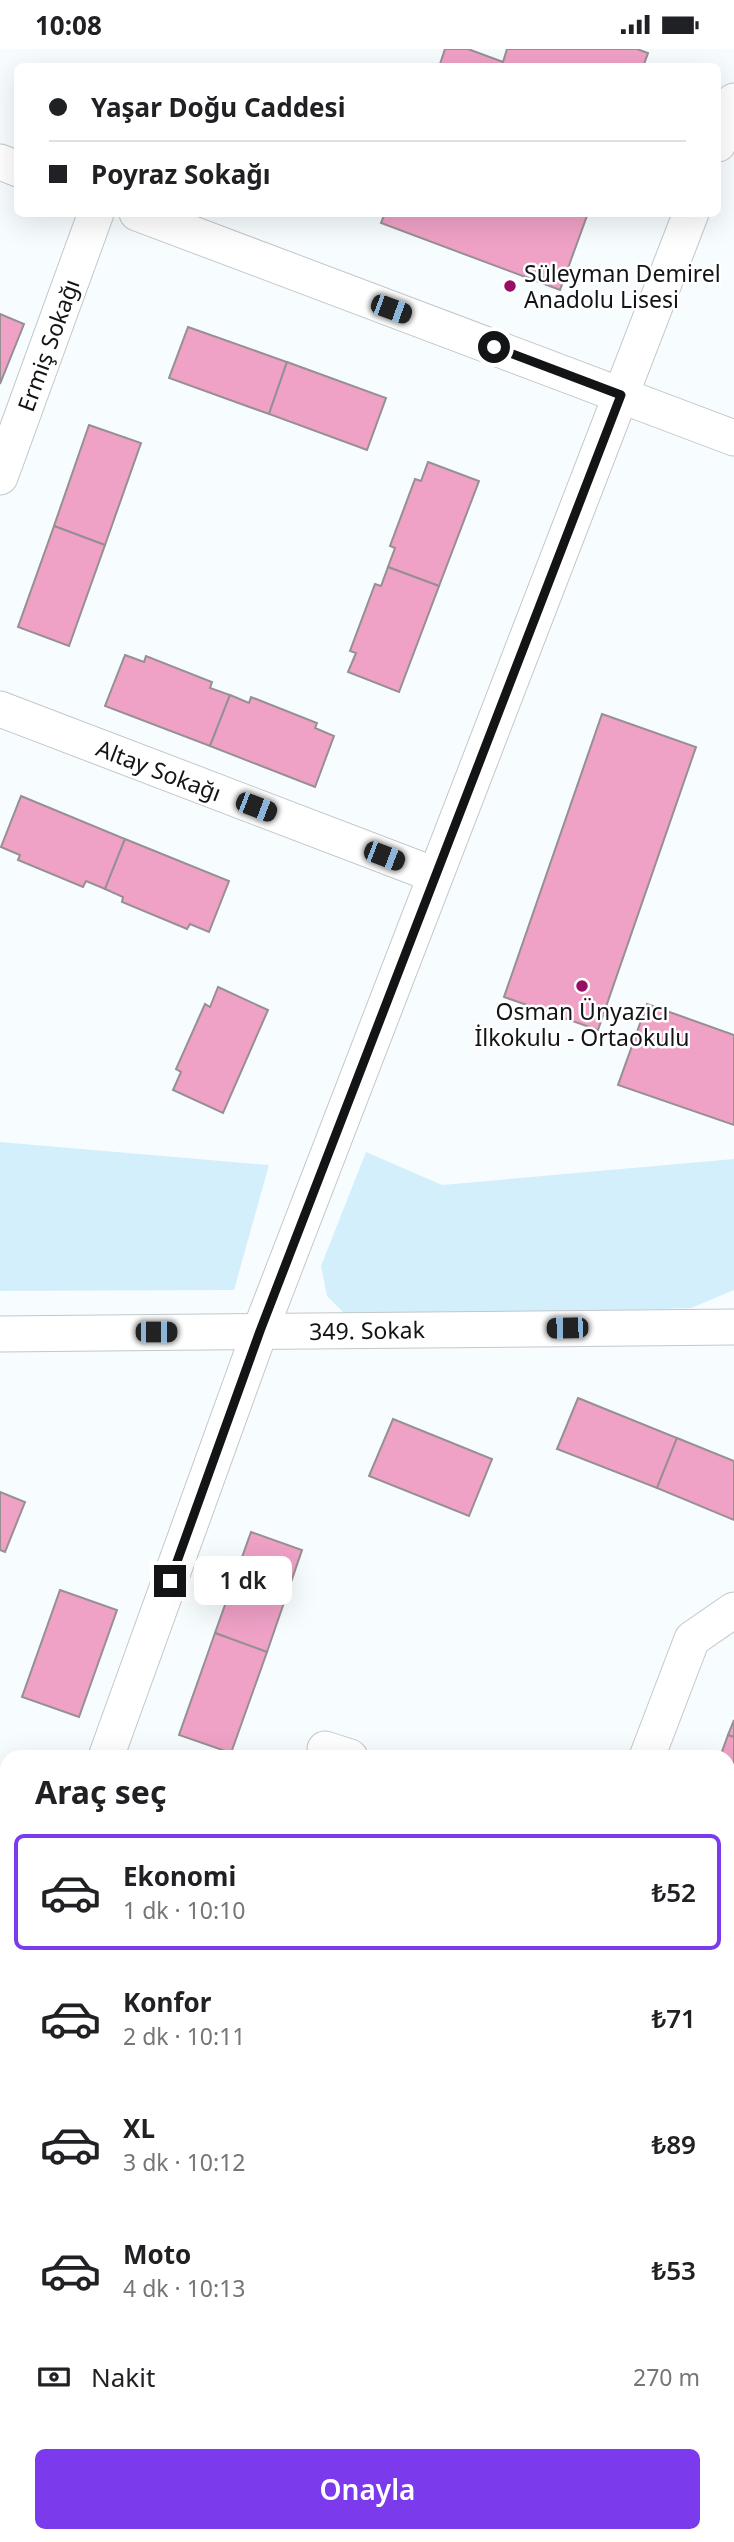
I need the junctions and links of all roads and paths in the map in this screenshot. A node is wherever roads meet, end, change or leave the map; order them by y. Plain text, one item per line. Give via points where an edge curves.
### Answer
1 (734, 101) edge
2 (721, 136) edge
3 (95, 217) edge
4 (147, 217) edge
5 (689, 217) edge
6 (621, 395) junction
7 (734, 438) edge
8 (0, 477) edge
9 (0, 709) edge
10 (435, 876) junction
11 (734, 1327) edge
12 (260, 1331) junction
13 (0, 1333) edge
14 (734, 1610) edge
15 (109, 1750) edge
16 (650, 1750) edge

1 - 2 street
3 - 8 street, Ermiş Sokağı
4 - 6 street
5 - 6 street
6 - 7 street
6 - 10 street
9 - 10 street, Altay Sokağı
10 - 12 street
11 - 12 street, 349. Sokak
12 - 13 street, 349. Sokak
12 - 15 street
14 - 16 street via 692,1639

